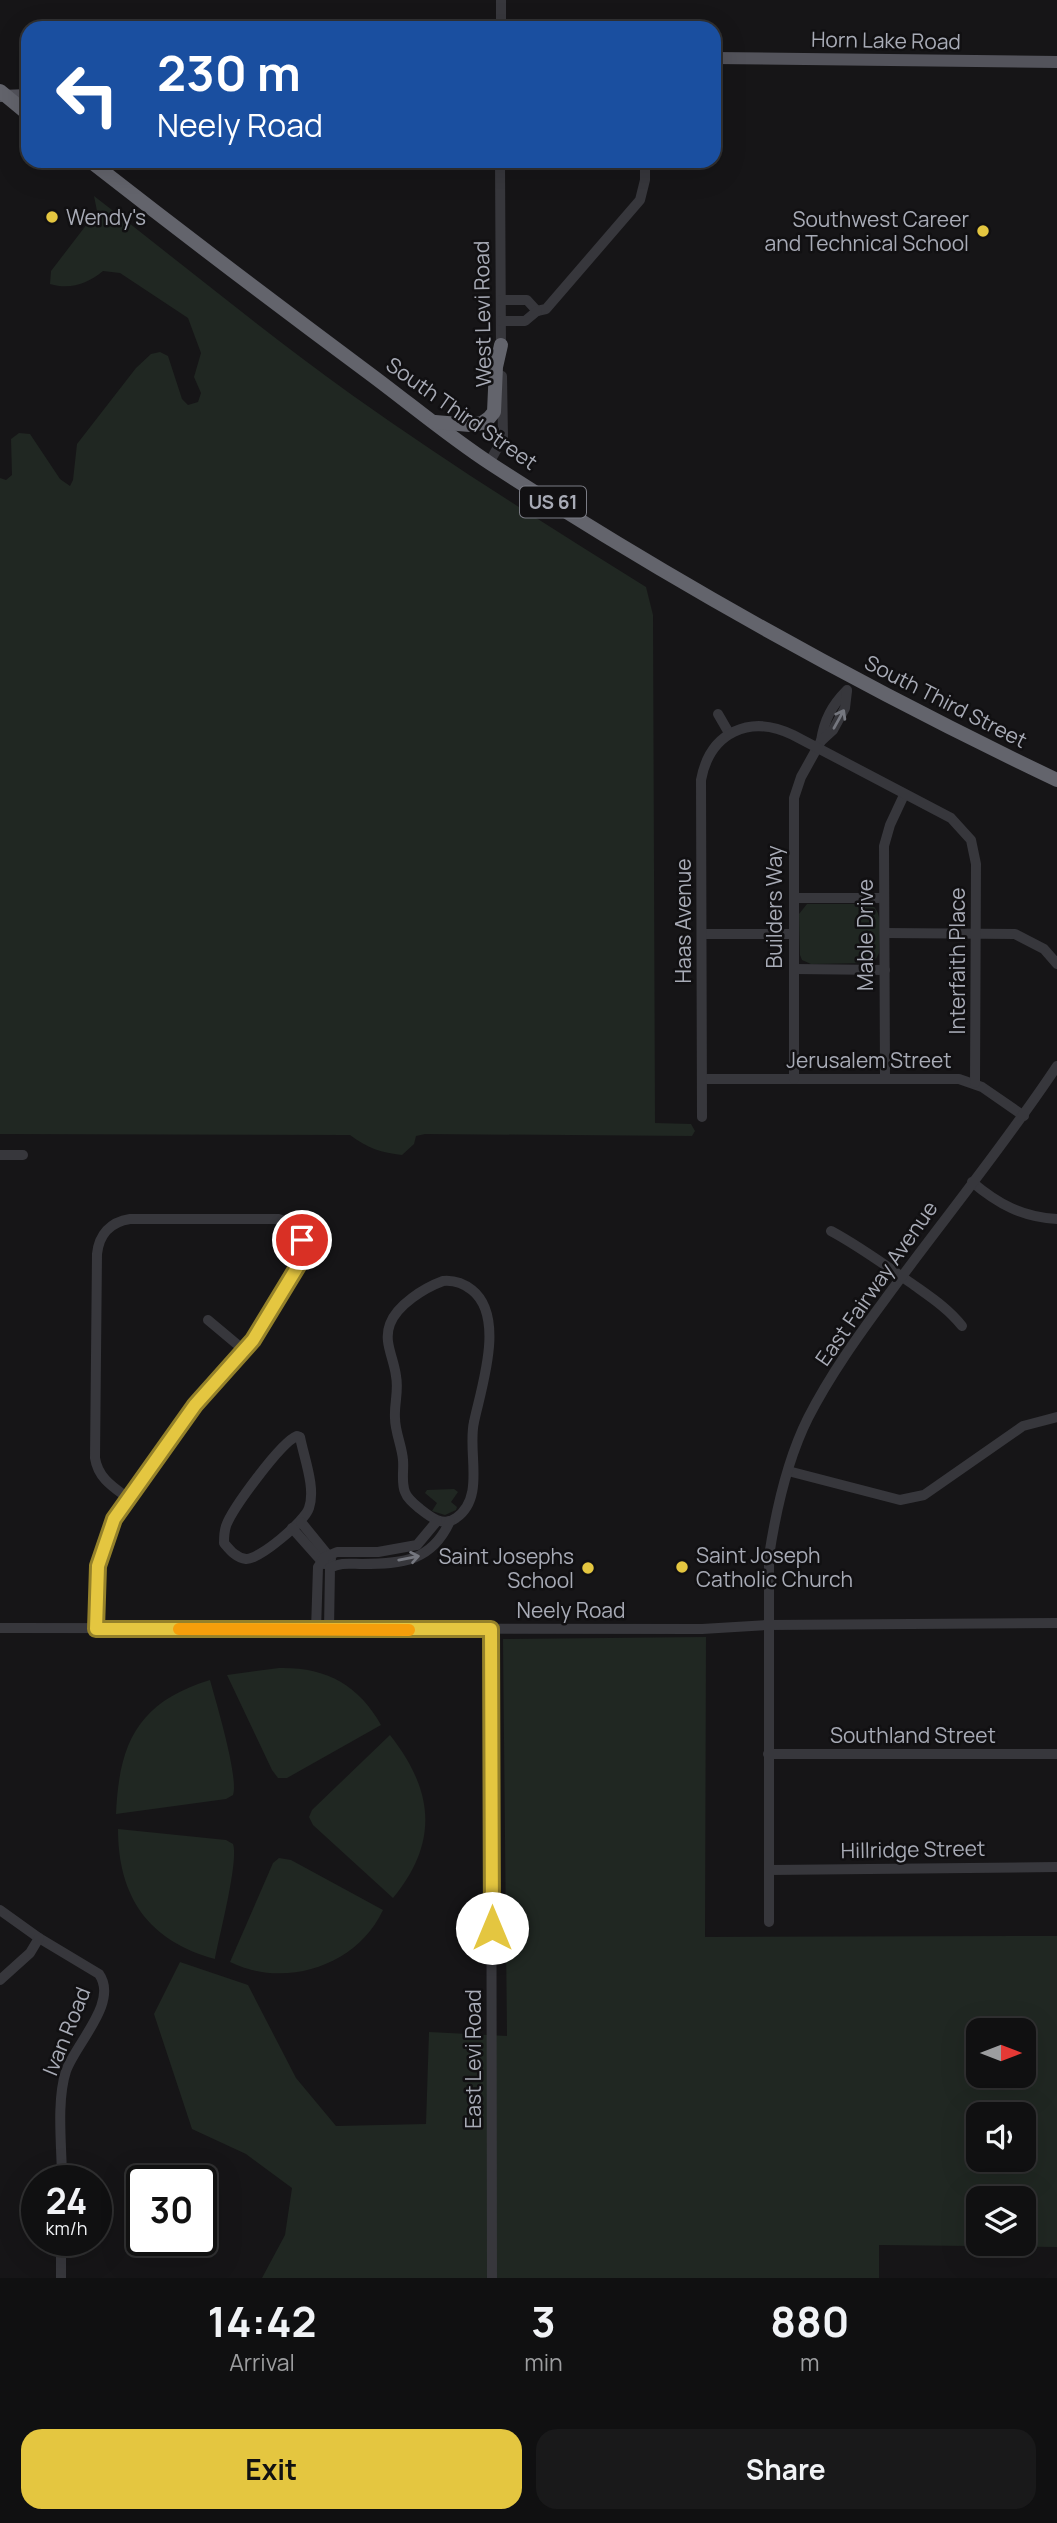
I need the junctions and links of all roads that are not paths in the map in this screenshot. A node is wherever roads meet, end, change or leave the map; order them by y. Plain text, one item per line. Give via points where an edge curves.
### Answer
1 (501, 0) edge
2 (501, 21) edge
3 (721, 58) edge
4 (1057, 62) edge
5 (2, 95) edge
6 (21, 95) edge
7 (21, 109) edge
8 (98, 168) edge
9 (500, 168) edge
10 (645, 168) edge
11 (500, 300) junction
12 (537, 310) junction
13 (501, 321) junction
14 (501, 345) junction
15 (435, 422) junction
16 (489, 463) junction
17 (850, 685) junction
18 (718, 714) dead end
19 (729, 733) junction
20 (819, 744) junction
21 (1057, 780) edge
22 (904, 795) junction
23 (794, 898) junction
24 (884, 898) junction
25 (885, 933) junction
26 (976, 933) junction
27 (702, 934) junction
28 (793, 934) junction
29 (1044, 949) junction
30 (1057, 950) edge
31 (1057, 964) edge
32 (794, 969) junction
33 (885, 970) junction
34 (1057, 1066) edge
35 (885, 1078) junction
36 (703, 1079) junction
37 (794, 1079) junction
38 (975, 1083) junction
39 (1024, 1116) junction
40 (702, 1117) dead end
41 (0, 1155) edge
42 (23, 1155) dead end
43 (972, 1182) junction
44 (1057, 1219) edge
45 (831, 1231) dead end
46 (902, 1277) junction
47 (208, 1320) dead end
48 (962, 1325) dead end
49 (245, 1351) junction
50 (1057, 1417) edge
51 (788, 1471) junction
52 (128, 1498) junction
53 (437, 1521) junction
54 (450, 1521) junction
55 (297, 1525) junction
56 (368, 1552) junction
57 (329, 1562) junction
58 (368, 1564) junction
59 (317, 1586) junction
60 (329, 1586) junction
61 (1057, 1623) edge
62 (768, 1625) junction
63 (0, 1628) edge
64 (96, 1629) junction
65 (316, 1629) junction
66 (329, 1629) junction
67 (491, 1629) junction
68 (768, 1754) junction
69 (1057, 1754) edge
70 (1057, 1867) edge
71 (770, 1870) junction
72 (0, 1910) edge
73 (769, 1922) dead end
74 (39, 1938) junction
75 (0, 1980) edge
76 (62, 2165) edge
77 (61, 2256) edge
78 (61, 2278) edge
79 (492, 2278) edge

1 - 2 street
3 - 4 main road, Horn Lake Road
5 - 6 main road
5 - 7 highway
8 - 15 highway, South Third Street / US 61
9 - 11 street, West Levi Road
10 - 12 street via 640,200 546,309
11 - 12 street via 527,300
11 - 13 street, West Levi Road
12 - 13 street via 525,321
13 - 14 street, West Levi Road
14 - 15 highway via 494,412 489,418 470,425
14 - 16 street, West Levi Road via 503,438
15 - 16 highway, South Third Street / US 61
16 - 17 highway, South Third Street / US 61
17 - 20 street, Builders Way via 845,708
17 - 21 highway, South Third Street / US 61
18 - 19 street
19 - 20 street via 746,727 772,727
19 - 27 street, Haas Avenue via 708,759 701,780
20 - 22 street
20 - 23 street, Builders Way via 794,798
22 - 24 street, Mable Drive via 885,841
22 - 26 street, Interfaith Place via 951,818 971,840 976,864
23 - 24 street
23 - 28 street, Builders Way
24 - 25 street, Mable Drive
25 - 26 street
25 - 33 street, Mable Drive
26 - 29 street via 1015,934
26 - 38 street, Interfaith Place
27 - 28 street
27 - 36 street, Haas Avenue
28 - 32 street, Builders Way
29 - 30 street
29 - 31 street
32 - 33 street
32 - 37 street, Builders Way
33 - 35 street, Mable Drive
34 - 39 street, East Fairway Avenue
35 - 37 street, Jerusalem Street
35 - 38 street, Jerusalem Street
36 - 37 street, Jerusalem Street
36 - 40 street, Haas Avenue
38 - 39 street, Jerusalem Street
39 - 43 street, East Fairway Avenue
41 - 42 street
43 - 44 street via 994,1201 1018,1212
43 - 46 street, East Fairway Avenue
45 - 46 street
46 - 48 street
46 - 51 street, East Fairway Avenue via 857,1336 825,1389 807,1420
47 - 49 street
49 - 52 street via 195,1405
49 - 52 street via 301,1261 303,1243 294,1226 270,1219 136,1219 122,1220 101,1237 97,1254 95,1458 103,1478
50 - 51 street via 1023,1426 923,1494 900,1500
51 - 62 street, East Fairway Avenue via 769,1556
52 - 64 street via 101,1552
53 - 54 street
53 - 54 street via 405,1492 395,1420 397,1376 388,1334 399,1309 432,1285 447,1281 461,1284 480,1299 487,1312 488,1349 472,1434 472,1493 458,1517
53 - 56 street via 417,1545
58 -> 54 street via 419,1557
55 - 55 street via 310,1506 311,1489 297,1436 273,1456 227,1523 225,1543 237,1556 250,1559
55 - 57 street
56 - 57 street via 343,1552
56 - 58 street
57 - 58 street
57 - 59 street via 318,1567
57 - 60 street
59 - 60 street
59 - 65 street
60 - 66 street
61 - 62 street, Neely Road
62 - 67 street, Neely Road
62 - 68 street, East Fairway Avenue
63 - 64 street, Neely Road
64 - 65 street, Neely Road
65 - 66 street, Neely Road
66 - 67 street, Neely Road
67 - 79 street, East Levi Road
68 - 69 street, Southland Street
68 - 71 street, East Fairway Avenue
70 - 71 street, Hillridge Street
71 - 73 street, East Fairway Avenue
72 - 74 street, Ivan Road
74 - 75 street via 30,1953
74 - 76 street, Ivan Road via 99,1974 106,1989 66,2072
77 - 78 street

